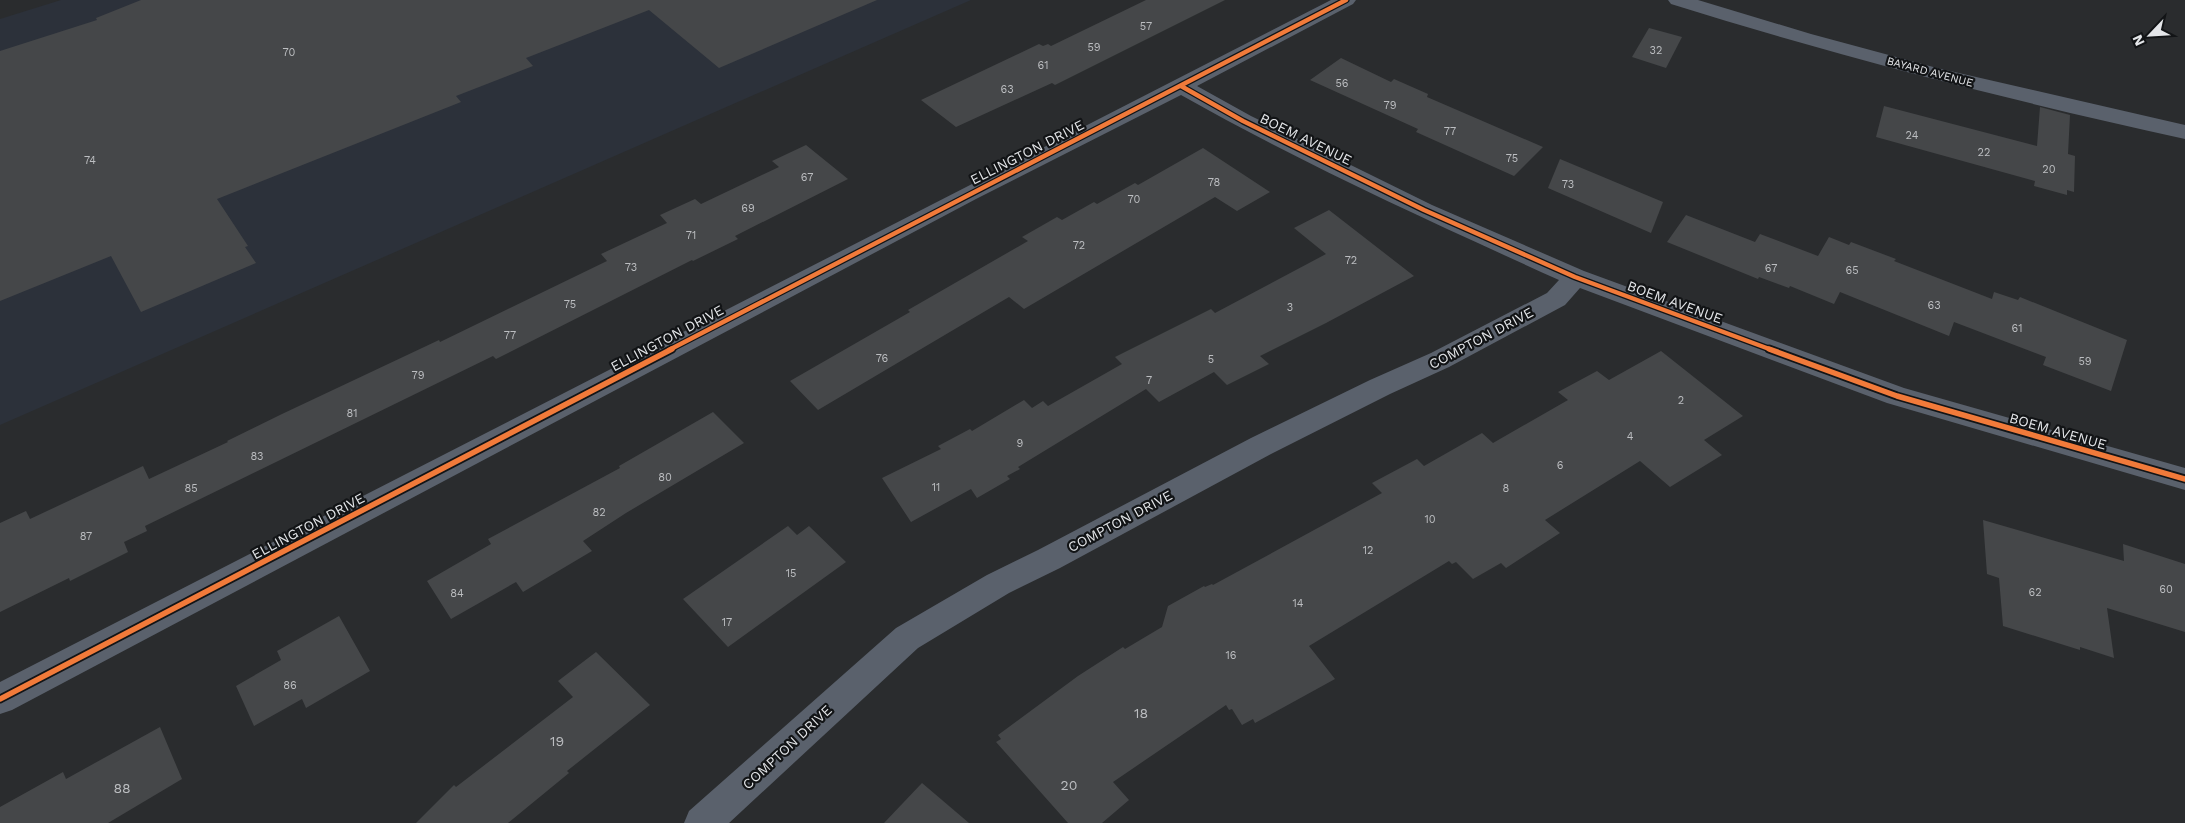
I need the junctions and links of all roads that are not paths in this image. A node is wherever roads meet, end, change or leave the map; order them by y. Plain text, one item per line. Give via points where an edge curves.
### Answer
1 (1346, 0) edge
2 (1678, 0) edge
3 (1181, 86) junction
4 (2185, 132) edge
5 (1575, 277) junction
6 (2185, 479) edge
7 (0, 699) edge
8 (702, 823) edge

1 - 3 street, ELLINGTON DRIVE
2 - 4 street, BAYARD AVENUE via 1791,36 1935,74
3 - 5 street, BOEM AVENUE via 1243,121 1424,210
3 - 7 street, ELLINGTON DRIVE
5 - 6 street, BOEM AVENUE via 1897,396
5 - 8 street, COMPTON DRIVE via 1556,299 1440,360 1261,446 998,584 907,638

